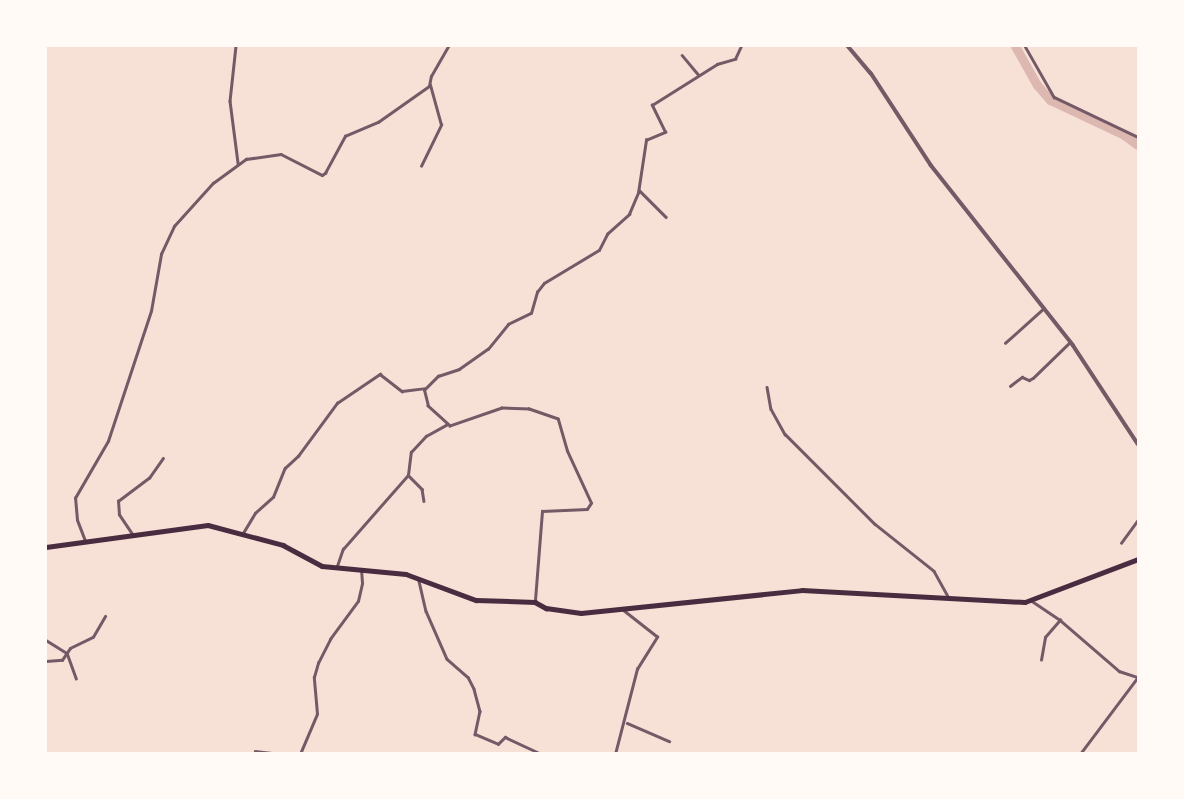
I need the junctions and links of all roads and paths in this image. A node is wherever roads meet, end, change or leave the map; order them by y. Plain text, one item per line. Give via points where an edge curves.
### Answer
1 (236, 46) edge
2 (448, 46) edge
3 (741, 46) edge
4 (848, 46) edge
5 (1025, 46) edge
6 (682, 55) dead end
7 (699, 75) junction
8 (430, 85) junction
9 (1139, 137) edge
10 (238, 163) junction
11 (421, 166) dead end
12 (639, 190) junction
13 (666, 217) dead end
14 (1044, 308) junction
15 (1070, 342) junction
16 (1004, 343) dead end
17 (767, 387) dead end
18 (1010, 387) dead end
19 (425, 388) junction
20 (447, 424) junction
21 (1139, 444) edge
22 (163, 458) dead end
23 (408, 475) junction
24 (424, 501) dead end
25 (1139, 520) edge
26 (243, 533) junction
27 (134, 536) junction
28 (86, 541) junction
29 (1121, 543) dead end
30 (46, 547) edge
31 (1139, 559) edge
32 (337, 569) junction
33 (361, 570) junction
34 (418, 578) junction
35 (949, 598) junction
36 (1032, 601) junction
37 (535, 602) junction
38 (624, 611) junction
39 (105, 616) dead end
40 (1060, 620) junction
41 (46, 640) edge
42 (67, 653) junction
43 (1041, 660) dead end
44 (46, 661) edge
45 (1138, 677) edge
46 (76, 678) dead end
47 (625, 723) junction
48 (669, 741) dead end
49 (256, 751) dead end
50 (540, 753) edge
51 (278, 754) edge
52 (300, 754) edge
53 (615, 754) edge
54 (1080, 754) edge

1 - 10 street via 230,101
2 - 8 street
3 - 7 street via 735,59
4 - 14 street via 931,165
5 - 9 street via 1054,97
6 - 7 street
7 - 12 street via 652,105 665,131 646,140
8 - 10 street via 378,122 345,136 322,175 281,154 254,156
8 - 11 street via 442,125
10 - 28 street via 191,205 165,244 144,332 108,441 75,498 77,520
12 - 13 street
12 - 19 street via 629,214 607,234 599,250 544,283 531,313 508,324 488,349 462,368 438,376
14 - 15 street
14 - 16 street
15 - 18 street via 1033,378 1022,377
15 - 21 street
17 - 35 street via 771,409 785,434 875,524 934,571
19 - 20 street via 426,403
19 - 26 street via 402,391 380,374 337,403 285,468 272,499 255,513
20 - 23 street via 411,452
20 - 37 street via 509,408 533,410 558,420 591,503 586,510 542,511
22 - 27 street via 149,478 118,501 119,515
23 - 24 street via 422,489
23 - 32 street via 342,549
25 - 29 street
26 - 27 main road via 195,525
26 - 32 main road
27 - 28 main road
28 - 30 main road
31 - 36 main road
32 - 33 main road
33 - 34 main road
33 - 52 street via 358,601 318,663 315,723
34 - 37 main road via 476,600
34 - 50 street via 426,611 447,659 468,677 474,689 480,711 475,734 498,744 505,737
35 - 36 main road
35 - 38 main road via 802,590
36 - 40 street
37 - 38 main road via 581,613
38 - 47 street via 657,636 637,669
39 - 42 street via 93,637
40 - 43 street via 1045,637
40 - 45 street via 1119,671
41 - 42 street
42 - 44 street via 60,661
42 - 46 street
45 - 54 street
47 - 48 street
47 - 53 street
49 - 51 street

